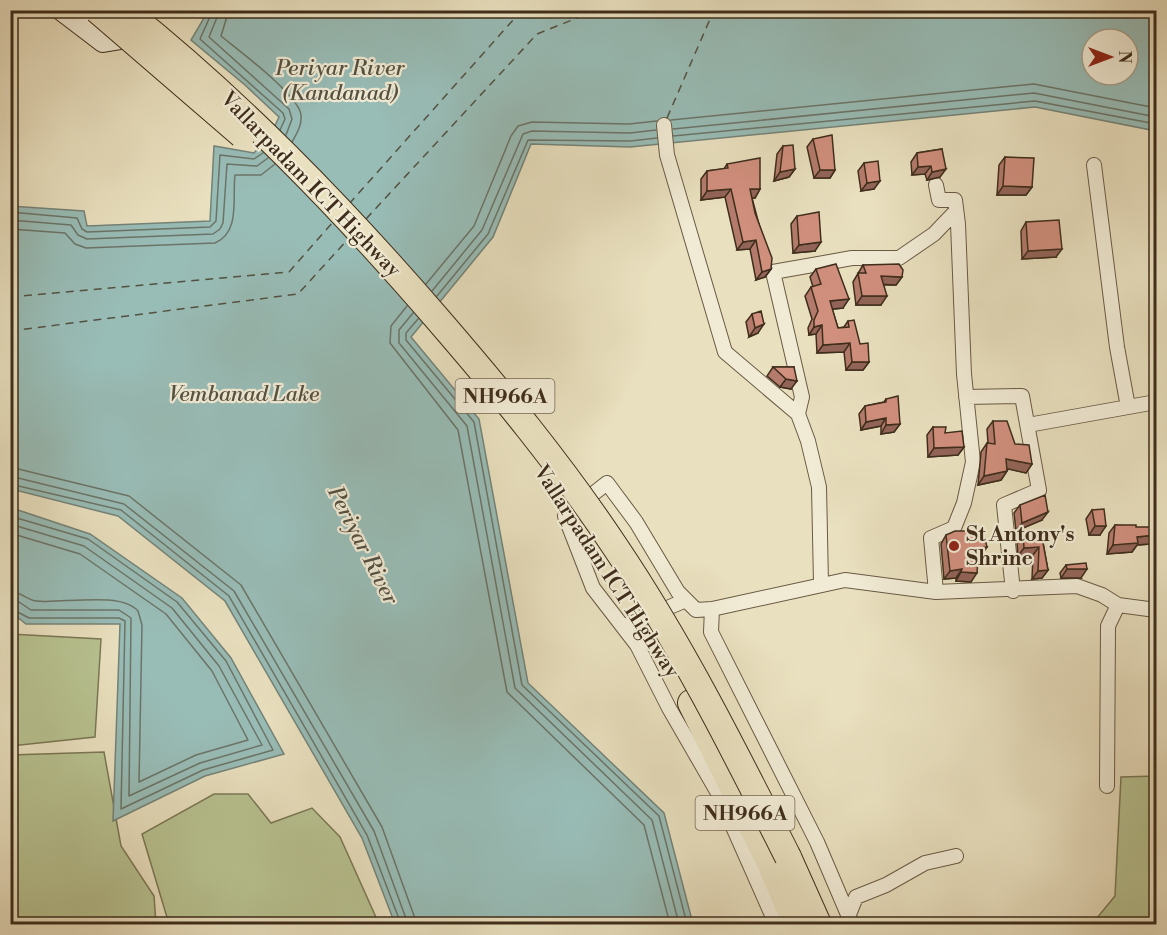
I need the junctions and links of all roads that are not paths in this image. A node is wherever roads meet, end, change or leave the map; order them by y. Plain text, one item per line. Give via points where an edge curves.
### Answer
1 (61, 10) edge
2 (97, 10) edge
3 (124, 10) edge
4 (138, 10) edge
5 (664, 125) dead end
6 (1094, 165) dead end
7 (936, 185) dead end
8 (956, 211) junction
9 (966, 397) junction
10 (1156, 402) edge
11 (1128, 407) junction
12 (798, 414) junction
13 (1028, 425) junction
14 (821, 583) junction
15 (1013, 591) junction
16 (936, 592) junction
17 (686, 600) junction
18 (1118, 605) junction
19 (712, 609) junction
20 (1156, 610) edge
21 (623, 627) junction
22 (1107, 786) dead end
23 (956, 856) dead end
24 (850, 921) edge
25 (776, 924) edge
26 (796, 924) edge
27 (818, 924) edge

1 - 4 street via 109,43 121,39
2 - 26 highway, Vallarpadam ICT Highway / NH966A, bridge via 225,118 287,178 394,292 534,458 596,547 691,703
3 - 27 highway, Vallarpadam ICT Highway / NH966A, bridge via 216,86 309,177 398,273 542,444 617,548 707,696
5 - 12 street via 667,155 724,352
6 - 11 street
7 - 8 street via 939,201 954,200
8 - 9 street
8 - 12 street via 934,234 899,258 852,258 773,272 802,398
9 - 13 street via 1022,396
9 - 16 street via 973,462 954,528 931,538
10 - 11 street
11 - 13 street
12 - 14 street via 819,487
13 - 15 street via 1039,490 1004,505
14 - 16 street via 845,580
14 - 19 street
15 - 16 street
15 - 18 street via 1077,586
17 - 19 street via 696,610
17 - 21 street
17 - 21 street via 607,483 565,516 593,588
18 - 20 street
18 - 22 street via 1108,626
19 - 24 street via 711,632 817,842
21 - 25 street via 638,645 718,793
23 - 24 street via 926,863 856,897

